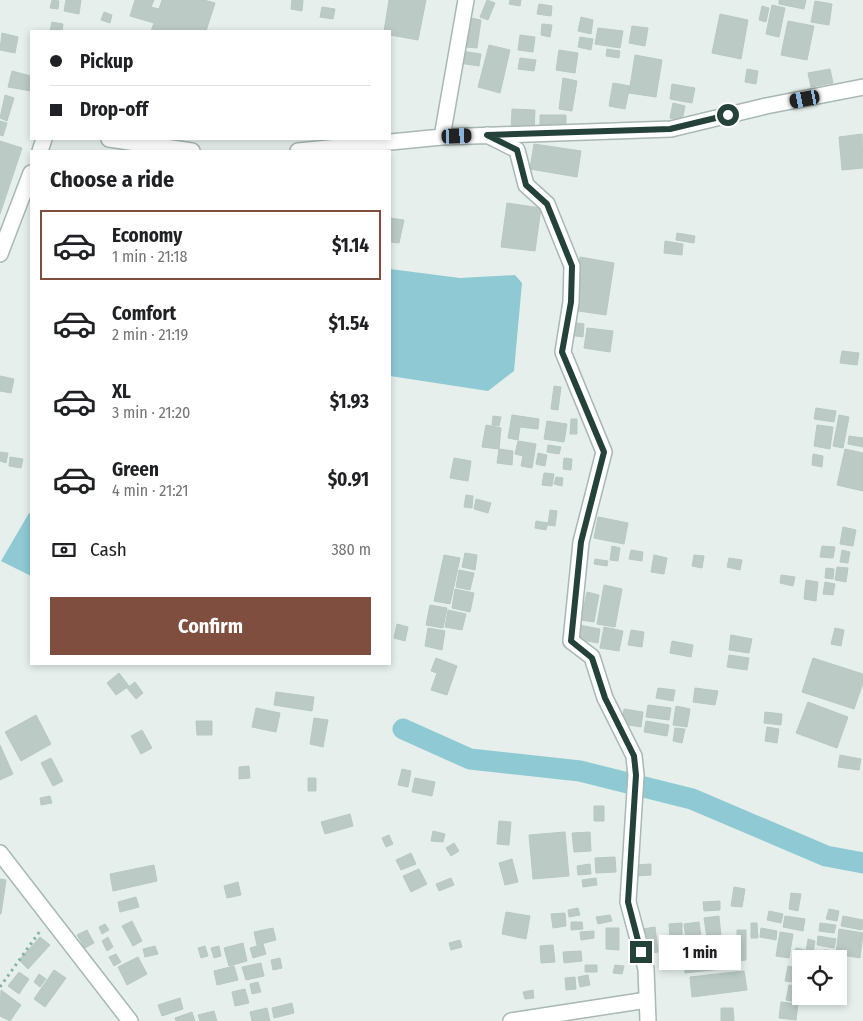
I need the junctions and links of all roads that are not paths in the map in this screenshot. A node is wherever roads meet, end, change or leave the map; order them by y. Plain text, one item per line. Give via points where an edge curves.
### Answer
1 (466, 0) edge
2 (863, 87) edge
3 (487, 135) junction
4 (442, 137) junction
5 (116, 140) edge
6 (185, 150) edge
7 (308, 150) edge
8 (30, 176) edge
9 (0, 254) edge
10 (0, 853) edge
11 (647, 1000) junction
12 (130, 1021) edge
13 (511, 1021) edge
14 (648, 1021) edge

1 - 4 street
2 - 3 street via 670,129
3 - 4 street
3 - 11 street via 517,150 526,185 547,204 572,266 571,302 562,352 604,452 581,542 571,641 592,658 605,698 634,756 636,775 628,902 646,969
4 - 7 street
5 - 6 street
8 - 9 street
10 - 12 street
11 - 13 street
11 - 14 street

